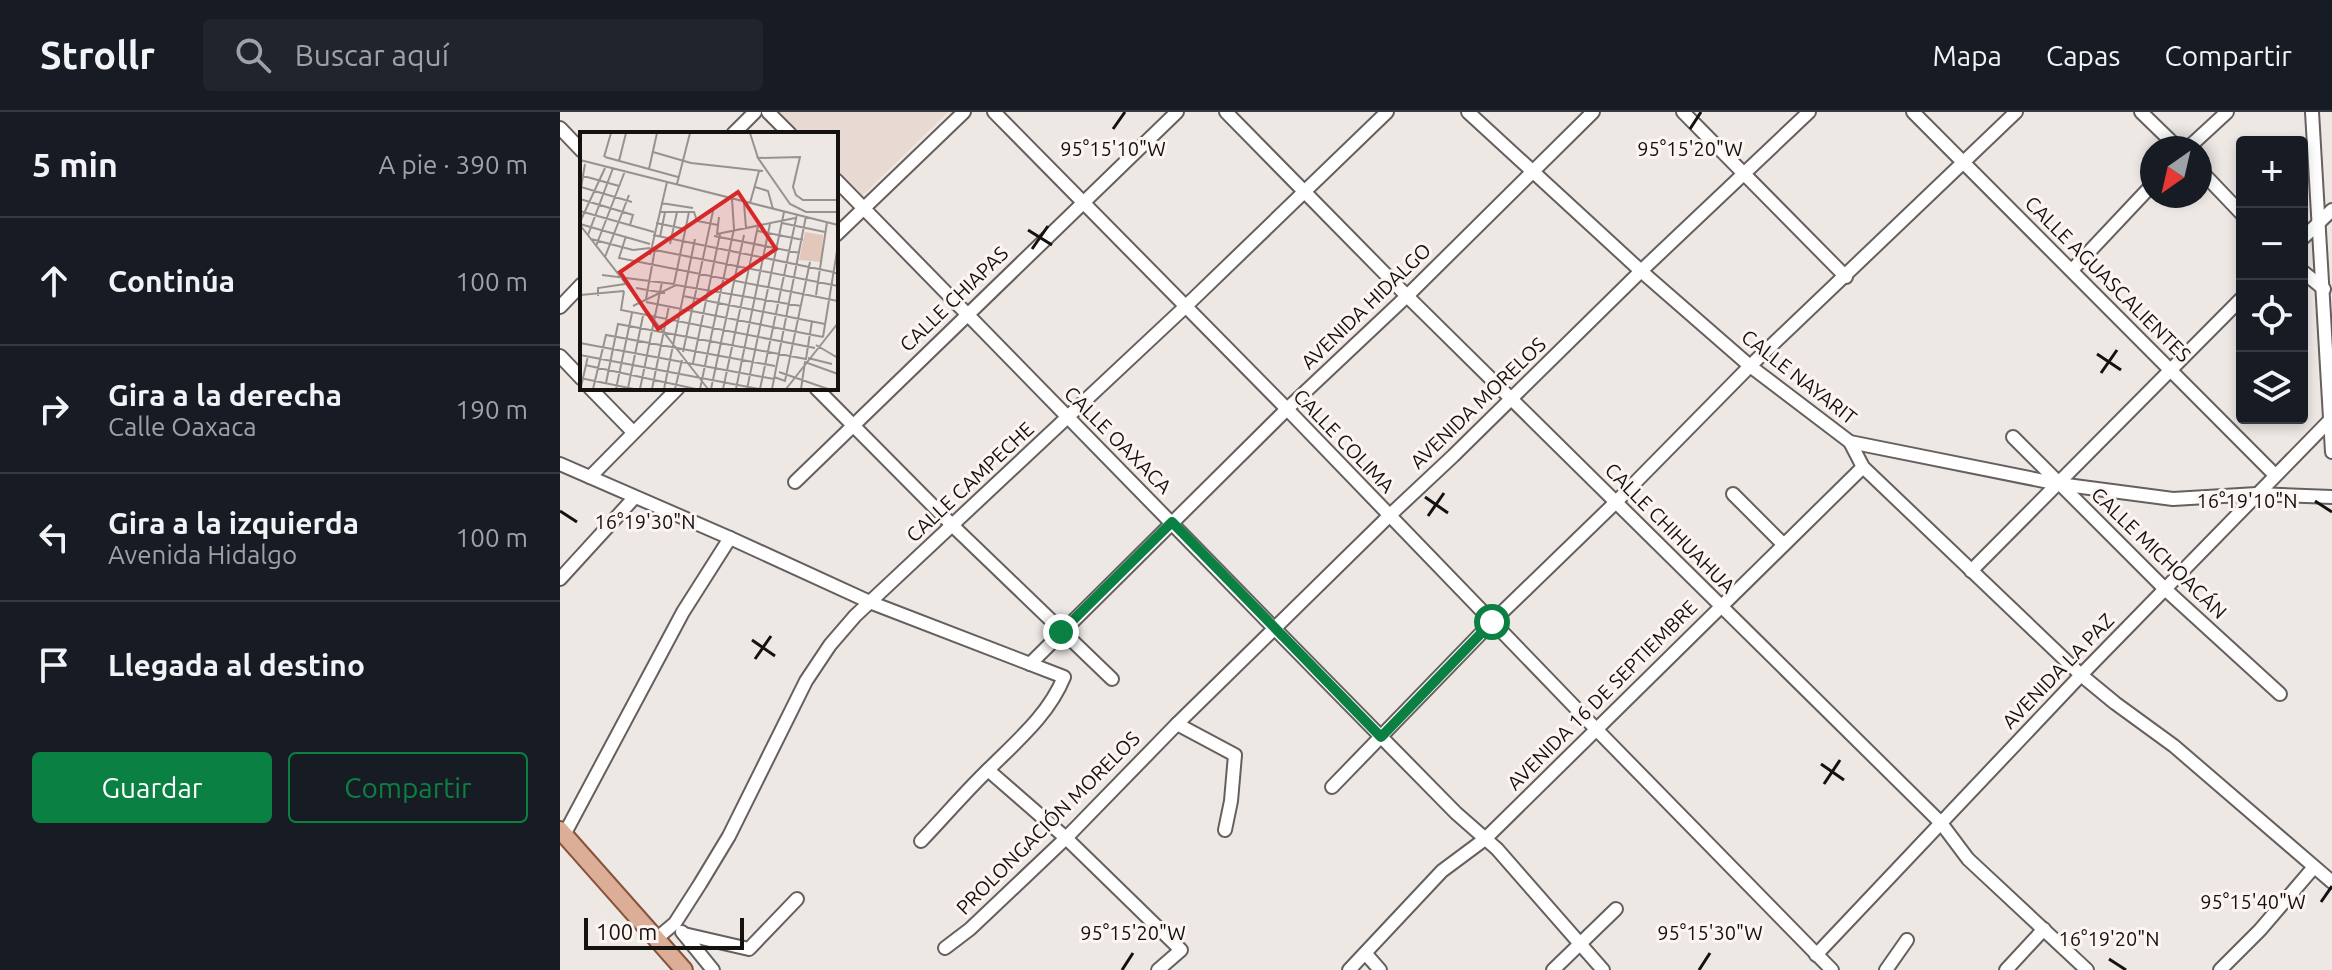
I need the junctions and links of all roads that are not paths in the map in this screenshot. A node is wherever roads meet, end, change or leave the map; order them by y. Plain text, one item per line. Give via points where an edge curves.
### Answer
1 (755, 112) edge
2 (768, 112) edge
3 (964, 112) edge
4 (994, 112) edge
5 (1177, 112) edge
6 (1226, 112) edge
7 (1387, 112) edge
8 (1468, 112) edge
9 (1593, 112) edge
10 (1683, 112) edge
11 (1809, 112) edge
12 (1913, 112) edge
13 (2016, 112) edge
14 (2141, 112) edge
15 (2227, 112) edge
16 (2312, 112) edge
17 (560, 128) edge
18 (735, 132) edge
19 (788, 132) edge
20 (2166, 136) edge
21 (2201, 136) edge
22 (580, 149) edge
23 (1963, 164) junction
24 (1532, 171) junction
25 (1744, 175) junction
26 (838, 182) edge
27 (2212, 183) edge
28 (1305, 193) junction
29 (2140, 198) edge
30 (1082, 203) junction
31 (864, 208) junction
32 (2236, 208) edge
33 (2332, 210) edge
34 (2317, 225) junction
35 (838, 233) edge
36 (2308, 233) edge
37 (2072, 270) junction
38 (1641, 271) junction
39 (2308, 276) edge
40 (1846, 277) junction
41 (580, 286) edge
42 (2328, 292) edge
43 (1407, 296) junction
44 (2236, 304) edge
45 (560, 307) edge
46 (1185, 307) junction
47 (966, 315) junction
48 (560, 356) edge
49 (1750, 366) junction
50 (2170, 368) junction
51 (580, 377) edge
52 (592, 390) edge
53 (676, 390) edge
54 (818, 390) edge
55 (1511, 399) junction
56 (1287, 409) junction
57 (1068, 418) junction
58 (2331, 419) edge
59 (854, 425) junction
60 (633, 432) junction
61 (2013, 437) dead end
62 (1850, 442) junction
63 (2332, 452) edge
64 (560, 464) edge
65 (1863, 467) junction
66 (2275, 475) junction
67 (590, 477) junction
68 (795, 482) dead end
69 (2059, 484) junction
70 (1733, 494) dead end
71 (2257, 494) junction
72 (2332, 497) edge
73 (634, 498) junction
74 (1616, 502) junction
75 (1389, 516) junction
76 (1172, 522) junction
77 (953, 526) junction
78 (730, 538) junction
79 (1783, 544) junction
80 (1971, 571) junction
81 (560, 579) edge
82 (2165, 589) junction
83 (872, 603) junction
84 (1719, 606) junction
85 (1492, 622) junction
86 (1274, 628) junction
87 (1061, 632) junction
88 (1030, 664) junction
89 (2081, 675) junction
90 (1112, 679) dead end
91 (2280, 694) dead end
92 (1177, 724) junction
93 (1596, 729) junction
94 (1381, 737) junction
95 (988, 770) junction
96 (1332, 787) dead end
97 (1941, 823) junction
98 (1225, 830) dead end
99 (562, 832) edge
100 (1066, 838) junction
101 (1485, 839) junction
102 (921, 841) dead end
103 (2314, 867) junction
104 (2332, 882) edge
105 (797, 899) dead end
106 (1616, 909) dead end
107 (675, 923) junction
108 (2044, 929) junction
109 (684, 934) junction
110 (656, 939) junction
111 (1907, 940) dead end
112 (1579, 944) junction
113 (945, 948) dead end
114 (1366, 954) junction
115 (1816, 955) junction
116 (681, 969) edge
117 (713, 970) edge
118 (1158, 970) edge
119 (1349, 970) edge
120 (1380, 970) edge
121 (1553, 970) edge
122 (1603, 970) edge
123 (1832, 970) edge
124 (1886, 970) edge
125 (2006, 970) edge
126 (2087, 970) edge
127 (2220, 970) edge

1 - 18 street
2 - 19 street
3 - 31 street
4 - 30 street, CALLE COLIMA
5 - 30 street, CALLE CHIAPAS
6 - 28 street, CALLE CHIHUAHUA
7 - 28 street, CALLE CAMPECHE
8 - 24 street, CALLE NAYARIT
9 - 24 street, AVENIDA HIDALGO
10 - 25 street
11 - 25 street, AVENIDA MORELOS
12 - 23 street, CALLE AGUASCALIENTES
13 - 23 street
14 - 20 street
15 - 21 street
16 - 34 street
17 - 22 street
23 - 37 street, CALLE AGUASCALIENTES
23 - 40 street
24 - 38 street, CALLE NAYARIT
24 - 43 street, AVENIDA HIDALGO
25 - 38 street, AVENIDA MORELOS
25 - 40 street
26 - 31 street, CALLE OAXACA
27 - 32 street
28 - 43 street, CALLE CHIHUAHUA
28 - 46 street, CALLE CAMPECHE
29 - 37 street
30 - 46 street, CALLE COLIMA
30 - 47 street, CALLE CHIAPAS
31 - 35 street
31 - 47 street, CALLE OAXACA
33 - 34 street
34 - 36 street
34 - 42 street
37 - 50 street, CALLE AGUASCALIENTES
38 - 49 street, CALLE NAYARIT
38 - 55 street, AVENIDA MORELOS
39 - 42 street
40 - 49 street
41 - 45 street
42 - 58 street
43 - 55 street, CALLE CHIHUAHUA
43 - 56 street, AVENIDA HIDALGO
44 - 50 street
46 - 56 street, CALLE COLIMA
46 - 57 street, CALLE CAMPECHE
47 - 57 street, CALLE OAXACA
47 - 59 street, CALLE CHIAPAS
48 - 51 street
49 - 62 street, CALLE NAYARIT
49 - 74 street
50 - 66 street, CALLE AGUASCALIENTES
50 - 69 street
52 - 60 street
53 - 60 street
54 - 59 street
55 - 74 street, CALLE CHIHUAHUA
55 - 75 street, AVENIDA MORELOS
56 - 75 street, CALLE COLIMA
56 - 76 street, AVENIDA HIDALGO
57 - 76 street, CALLE OAXACA
57 - 77 street, CALLE CAMPECHE
58 - 63 street
58 - 66 street, AVENIDA LA PAZ
59 - 68 street, CALLE CHIAPAS
59 - 77 street
60 - 67 street
61 - 69 street, CALLE MICHOACÁN
62 - 65 street
62 - 69 street, CALLE NAYARIT
64 - 67 street
65 - 79 street, AVENIDA 16 DE SEPTIEMBRE
65 - 80 street
66 - 71 street, AVENIDA LA PAZ
67 - 73 street
69 - 71 street, CALLE NAYARIT via 2173,499
69 - 80 street
69 - 82 street, CALLE MICHOACÁN
70 - 79 street
71 - 72 street, CALLE NAYARIT
71 - 82 street, AVENIDA LA PAZ
73 - 78 street
73 - 81 street
74 - 84 street, CALLE CHIHUAHUA
74 - 85 street
75 - 85 street, CALLE COLIMA
75 - 86 street, AVENIDA MORELOS
76 - 86 street, CALLE OAXACA
76 - 87 street, AVENIDA HIDALGO
77 - 83 street, CALLE CAMPECHE
77 - 87 street
78 - 83 street
78 - 99 street
79 - 84 street, AVENIDA 16 DE SEPTIEMBRE
80 - 89 street
82 - 89 street, AVENIDA LA PAZ
82 - 91 street, CALLE MICHOACÁN
83 - 88 street
83 - 107 street, CALLE CAMPECHE via 830,645 806,681 729,836
84 - 93 street, AVENIDA 16 DE SEPTIEMBRE
84 - 97 street, CALLE CHIHUAHUA
85 - 93 street, CALLE COLIMA
85 - 94 street
86 - 92 street, AVENIDA MORELOS
86 - 94 street, CALLE OAXACA
87 - 88 street, AVENIDA HIDALGO
87 - 90 street
88 - 95 street via 1064,677 1023,736
89 - 97 street, AVENIDA LA PAZ
89 - 103 street via 2174,746
92 - 98 street via 1235,755
92 - 100 street, PROLONGACIÓN MORELOS
93 - 101 street, AVENIDA 16 DE SEPTIEMBRE
93 - 115 street, CALLE COLIMA
94 - 96 street
94 - 101 street, CALLE OAXACA
95 - 100 street
95 - 102 street
97 - 108 street, CALLE CHIHUAHUA via 1968,859
97 - 115 street, AVENIDA LA PAZ
99 - 110 main road
100 - 113 street, PROLONGACIÓN MORELOS
100 - 118 street via 1181,950
101 - 112 street, CALLE OAXACA
101 - 114 street, AVENIDA 16 DE SEPTIEMBRE via 1442,871
103 - 104 street
103 - 127 street
105 - 109 street via 749,949
106 - 112 street
107 - 109 street
107 - 110 street, CALLE CAMPECHE
108 - 125 street
108 - 126 street, CALLE CHIHUAHUA
109 - 117 street
110 - 116 main road
111 - 124 street
112 - 121 street
112 - 122 street, CALLE OAXACA
114 - 119 street, AVENIDA 16 DE SEPTIEMBRE
114 - 120 street
115 - 123 street, CALLE COLIMA

